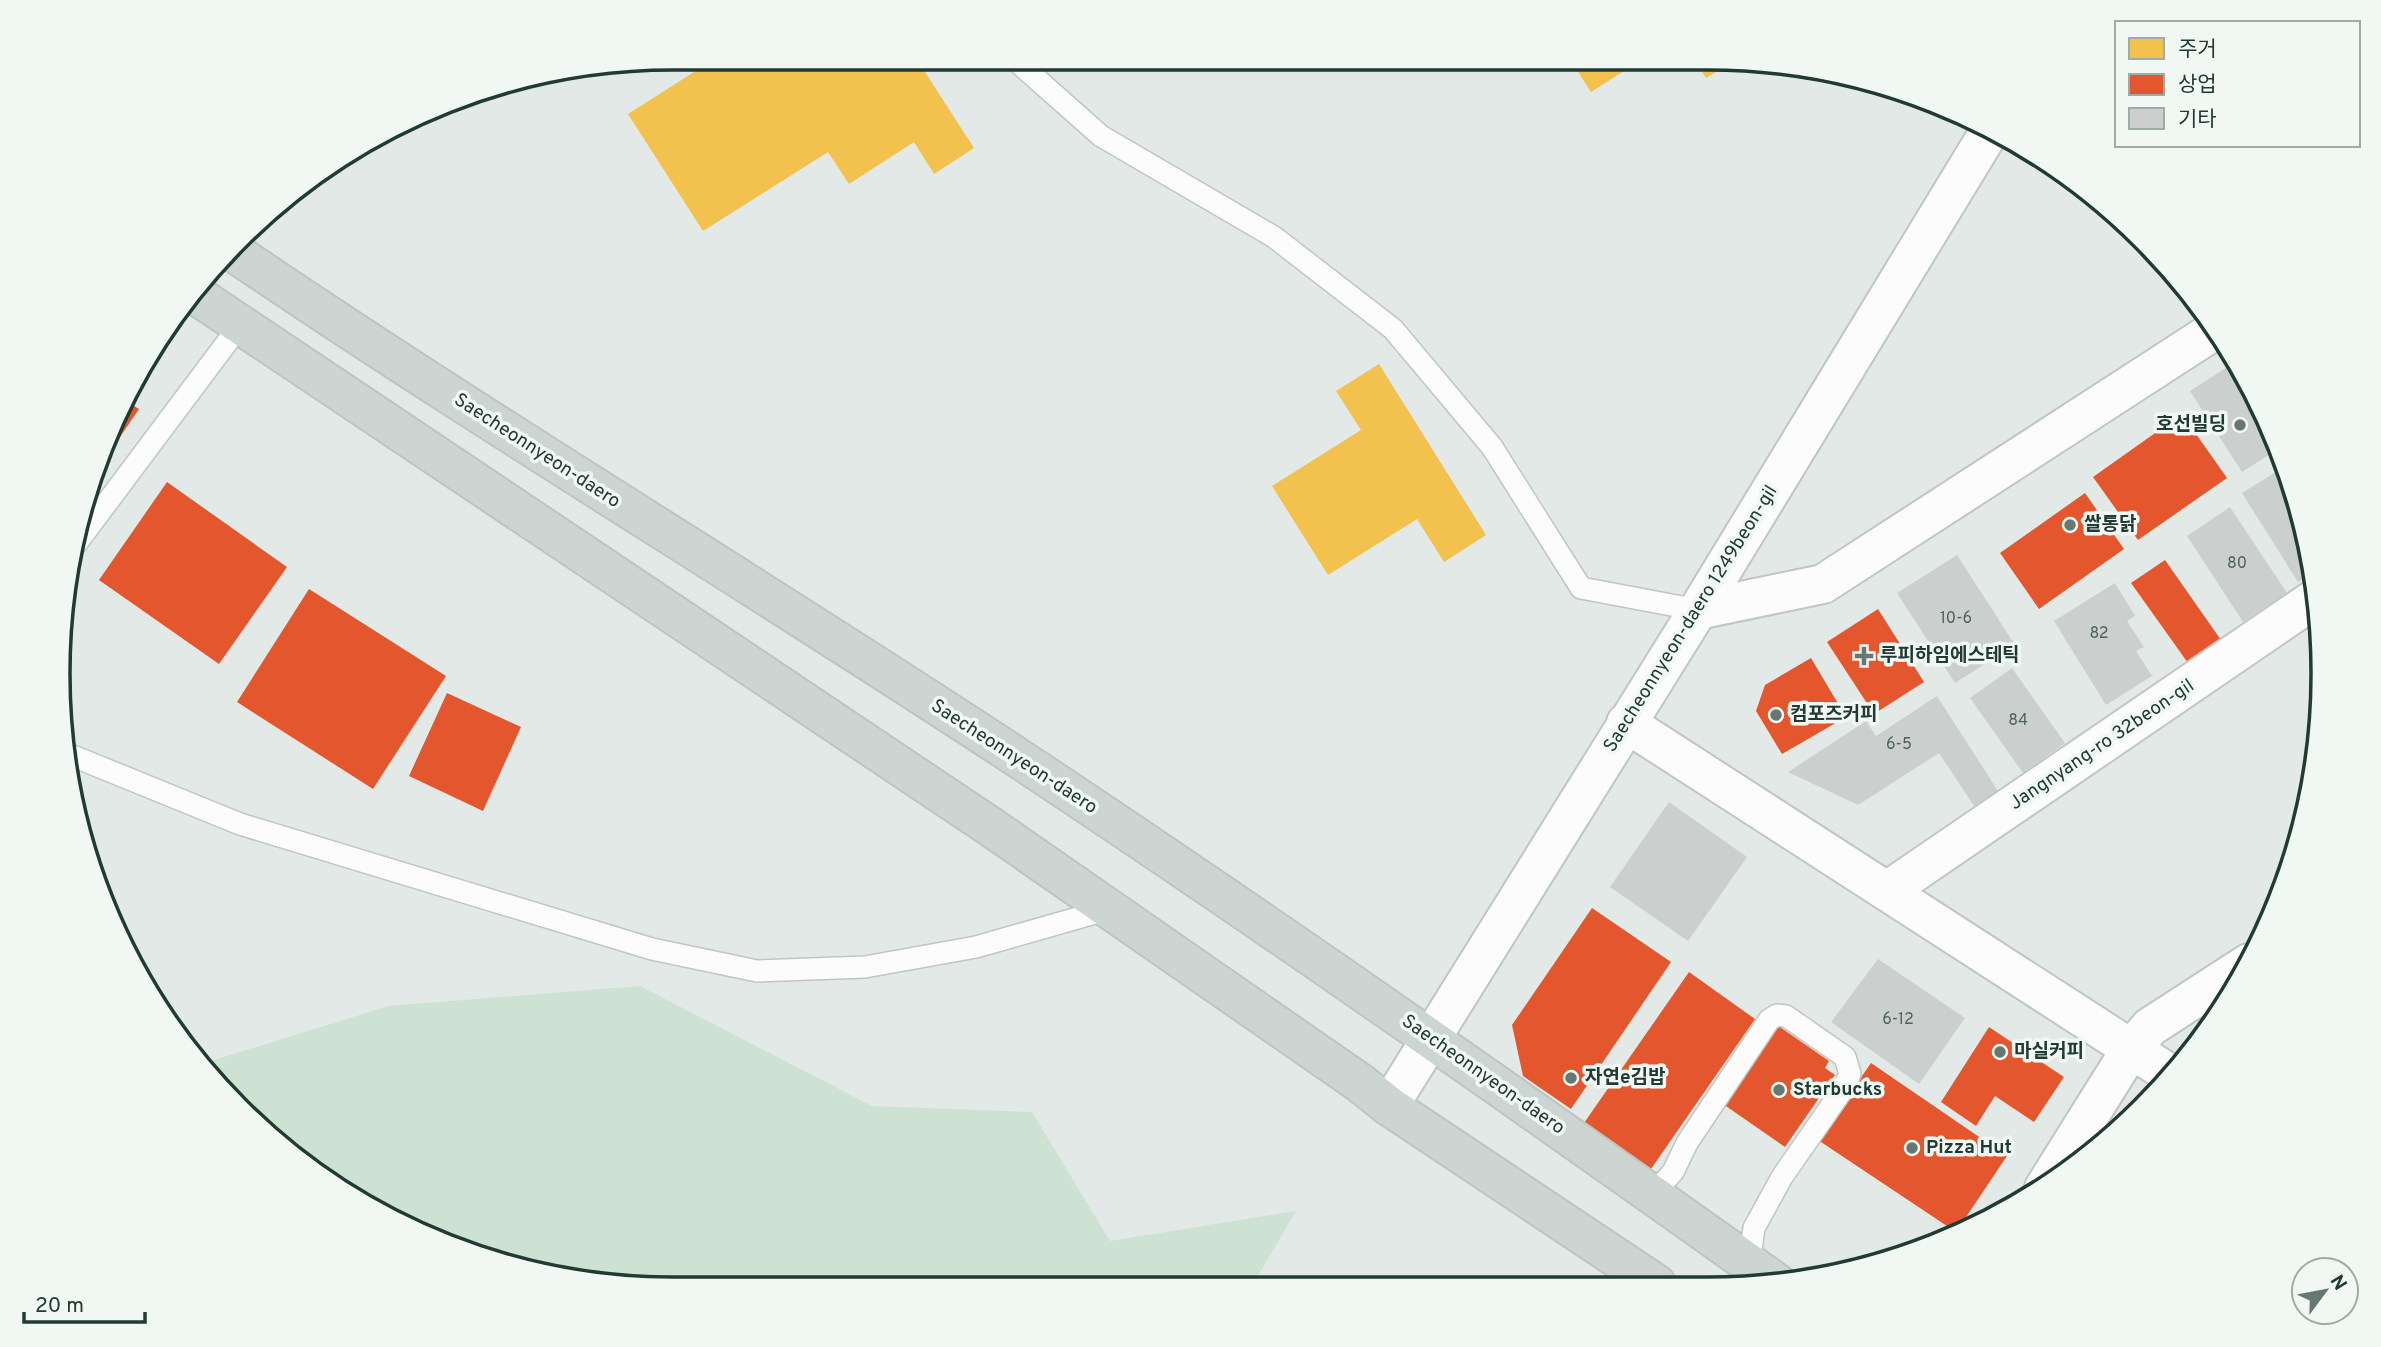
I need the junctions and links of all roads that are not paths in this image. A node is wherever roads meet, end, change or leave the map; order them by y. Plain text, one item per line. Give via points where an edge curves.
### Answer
1 (1027, 70) edge
2 (1987, 139) edge
3 (239, 256) edge
4 (201, 299) edge
5 (240, 325) junction
6 (2207, 335) edge
7 (89, 527) edge
8 (2307, 604) edge
9 (1698, 610) junction
10 (1626, 723) junction
11 (76, 757) edge
12 (1887, 891) junction
13 (1109, 909) junction
14 (2230, 974) edge
15 (1432, 1038) junction
16 (2131, 1049) junction
17 (2163, 1069) edge
18 (1389, 1106) junction
19 (2060, 1163) edge
20 (1652, 1195) junction
21 (1764, 1274) edge
22 (1646, 1277) edge

1 - 9 lane via 1101,136 1274,237 1393,329 1492,447 1581,588
2 - 9 street, Saecheonnyeon-daero 1249beon-gil
3 - 15 main road, Saecheonnyeon-daero via 1002,748
4 - 5 main road
5 - 7 lane
5 - 13 main road
6 - 9 street via 1823,584
8 - 12 street, Jangnyang-ro 32beon-gil
9 - 10 street, Saecheonnyeon-daero 1249beon-gil
10 - 12 street
10 - 15 street, Saecheonnyeon-daero 1249beon-gil
11 - 13 lane via 240,824 652,949 757,971 865,967 976,947
12 - 16 street
13 - 18 main road
14 - 16 street via 2150,1027
15 - 18 street, Saecheonnyeon-daero 1249beon-gil
15 - 20 main road, Saecheonnyeon-daero
16 - 17 street
16 - 19 street
18 - 22 main road
20 - 21 main road, Saecheonnyeon-daero
20 - 21 lane via 1673,1172 1687,1143 1769,1020 1786,1016 1845,1057 1850,1074 1843,1089 1782,1177 1754,1228

